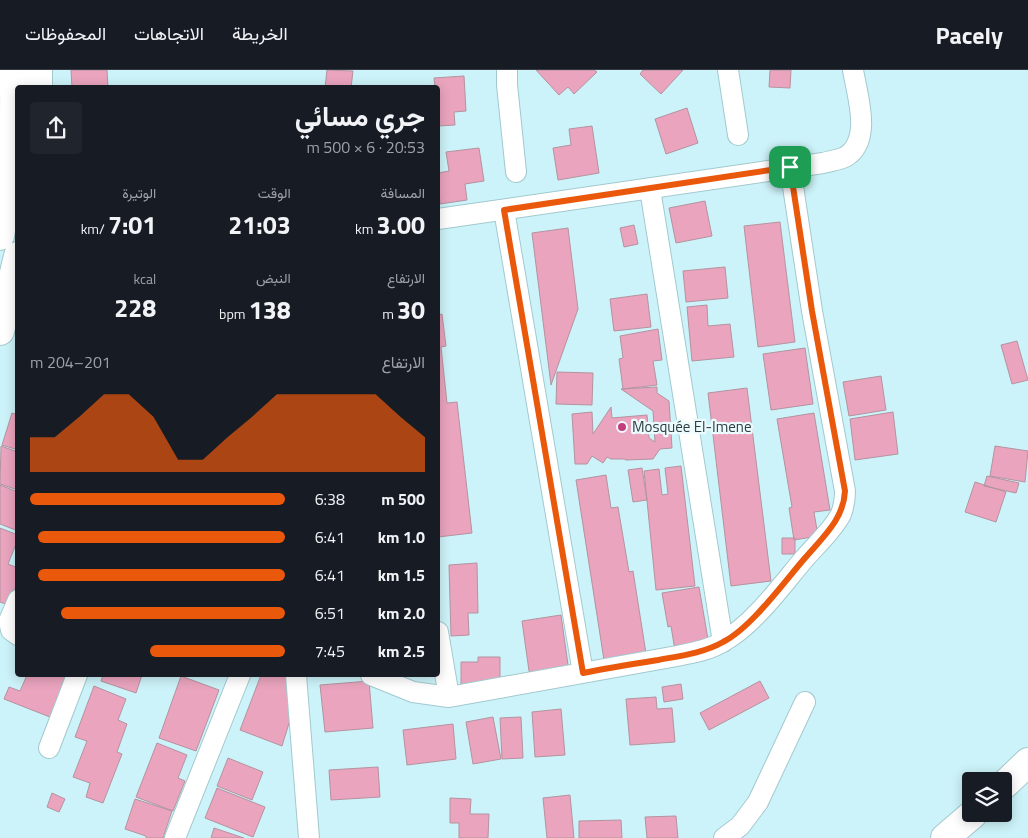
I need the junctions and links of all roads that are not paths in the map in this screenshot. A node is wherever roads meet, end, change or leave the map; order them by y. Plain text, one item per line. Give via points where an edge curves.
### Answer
1 (13, 70) edge
2 (38, 70) edge
3 (507, 70) edge
4 (728, 70) edge
5 (853, 70) edge
6 (38, 85) edge
7 (738, 135) dead end
8 (790, 167) junction
9 (516, 172) dead end
10 (650, 189) junction
11 (4, 190) edge
12 (504, 210) junction
13 (440, 219) edge
14 (0, 236) edge
15 (0, 245) edge
16 (15, 251) edge
17 (15, 268) edge
18 (0, 331) edge
19 (15, 607) edge
20 (15, 633) edge
21 (723, 642) junction
22 (440, 645) edge
23 (583, 673) junction
24 (76, 677) edge
25 (239, 677) edge
26 (296, 677) edge
27 (376, 677) edge
28 (448, 697) junction
29 (805, 702) dead end
30 (50, 748) dead end
31 (1028, 762) edge
32 (1012, 777) edge
33 (964, 822) edge
34 (175, 838) edge
35 (309, 838) edge
36 (724, 838) edge
37 (945, 838) edge

1 - 11 street via 12,140
2 - 6 street
3 - 9 street
4 - 7 street
5 - 8 street via 862,123 857,144 844,157
8 - 10 street
8 - 21 street via 845,502 827,533 742,629
10 - 12 street
10 - 21 street
11 - 14 street
12 - 13 street
12 - 23 street
15 - 16 street
17 - 18 street
19 - 20 street via 9,621
21 - 23 street via 683,655
22 - 28 street
23 - 28 street
24 - 30 street
25 - 34 street
26 - 35 street
27 - 28 street via 413,692
29 - 36 street via 758,802 740,826
31 - 32 street
33 - 37 street

